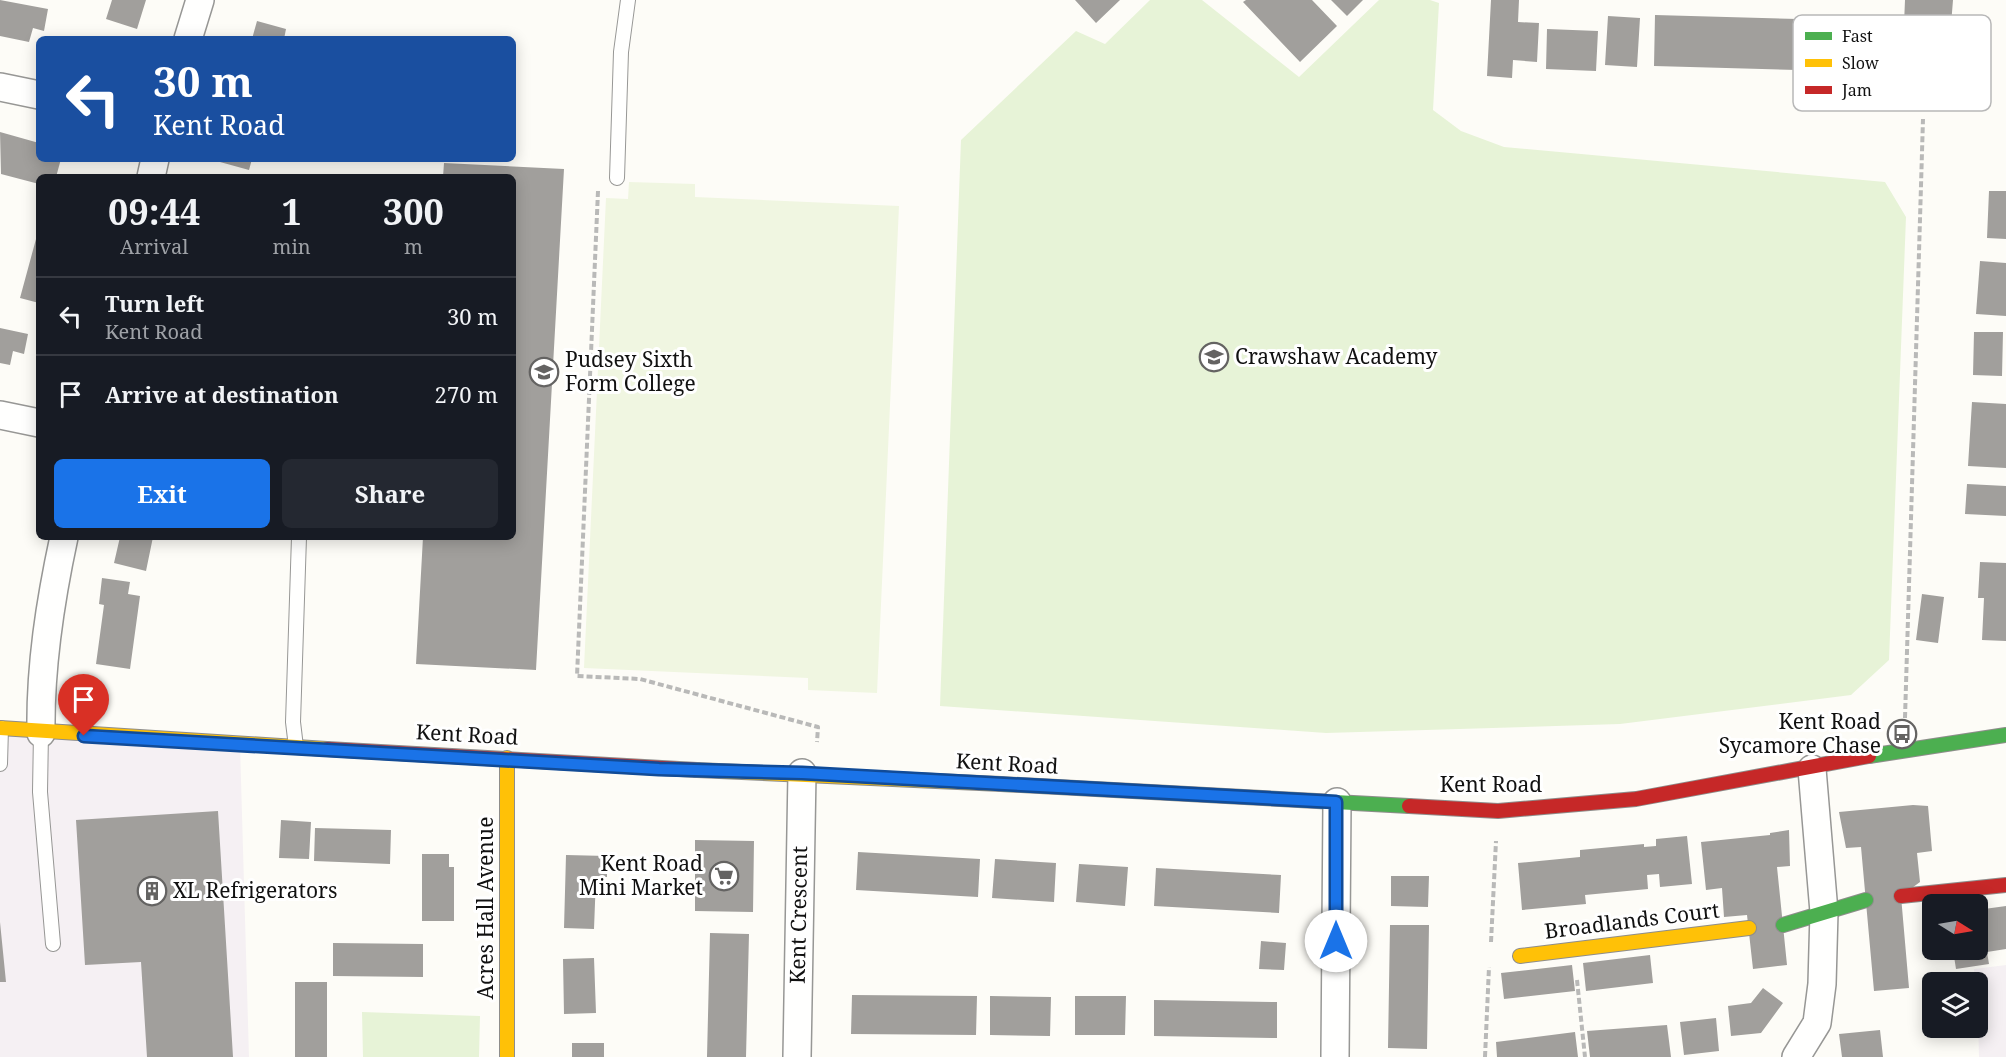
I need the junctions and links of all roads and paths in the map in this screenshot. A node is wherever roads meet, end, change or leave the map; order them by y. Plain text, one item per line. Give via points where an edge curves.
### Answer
1 (200, 0) edge
2 (628, 0) edge
3 (189, 36) edge
4 (0, 87) edge
5 (36, 94) edge
6 (1923, 118) dead end
7 (617, 178) joint
8 (0, 415) edge
9 (36, 422) edge
10 (63, 540) edge
11 (299, 540) edge
12 (1, 728) edge
13 (41, 733) junction
14 (2006, 735) edge
15 (296, 747) junction
16 (1904, 750) junction
17 (507, 758) junction
18 (0, 764) edge
19 (1812, 769) junction
20 (807, 774) junction
21 (1336, 802) junction
22 (1498, 811) junction
23 (2006, 885) edge
24 (1960, 894) edge
25 (1901, 896) dead end
26 (1922, 898) edge
27 (1866, 900) dead end
28 (1824, 912) junction
29 (1783, 925) dead end
30 (1749, 928) dead end
31 (53, 944) dead end
32 (1574, 949) junction
33 (1490, 951) dead end
34 (1520, 956) dead end
35 (1490, 963) dead end
36 (507, 1057) edge
37 (797, 1057) edge
38 (1335, 1057) edge
39 (1485, 1057) edge
40 (1585, 1057) edge
41 (1796, 1057) edge

1 - 3 street
2 - 7 lane via 621,52
4 - 5 street
6 - 16 path
7 - 20 path via 598,188 577,676 640,679 818,727
8 - 9 street
10 - 13 street via 48,613
11 - 15 lane via 293,722
12 - 13 street, Kent Road
12 - 18 lane
13 - 15 street, Kent Road
13 - 31 lane via 40,792
14 - 16 street, Kent Road
15 - 17 street, Kent Road
16 - 19 street, Kent Road
17 - 20 street, Kent Road
17 - 36 street, Acres Hall Avenue
19 - 22 street, Kent Road via 1636,799
19 - 28 street
20 - 21 street, Kent Road
20 - 37 street, Kent Crescent
21 - 22 street, Kent Road
21 - 38 street
22 - 33 path
23 - 24 street
25 - 26 street
27 - 28 street
28 - 29 street
28 - 41 street via 1817,1023
30 - 32 street, Broadlands Court
32 - 34 street, Broadlands Court
32 - 40 path
35 - 39 path

